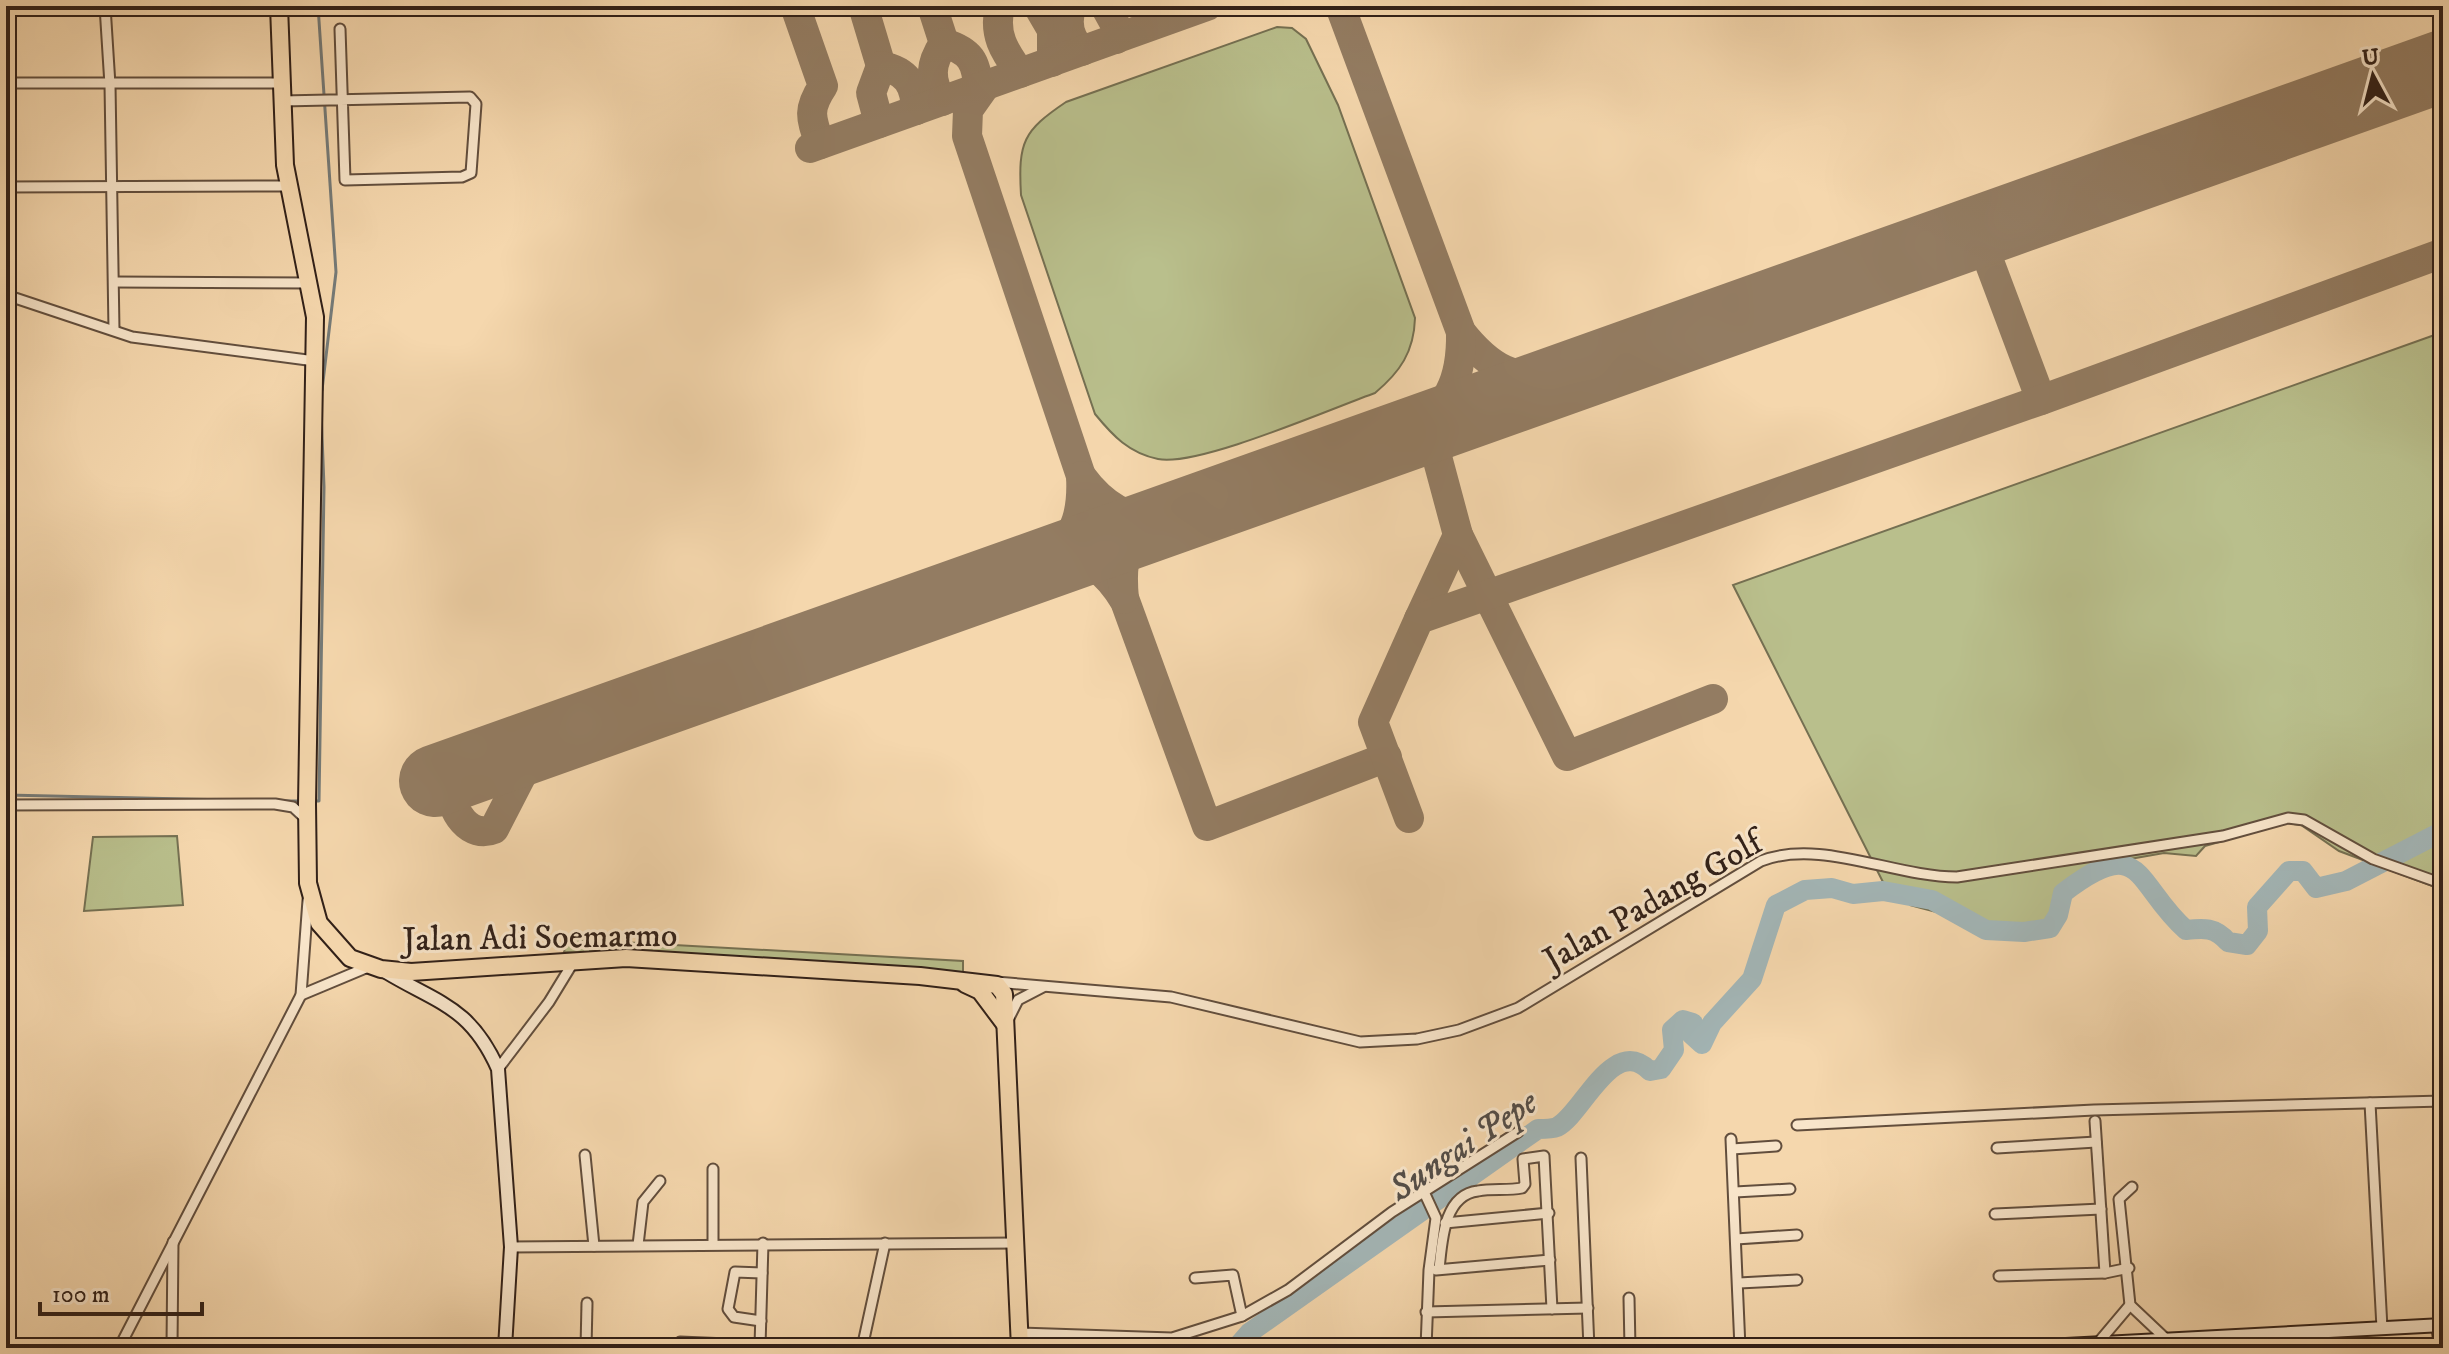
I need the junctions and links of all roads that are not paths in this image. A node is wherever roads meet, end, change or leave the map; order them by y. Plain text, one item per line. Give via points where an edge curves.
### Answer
1 (105, 6) edge
2 (279, 6) edge
3 (340, 29) dead end
4 (6, 83) edge
5 (281, 83) junction
6 (110, 85) junction
7 (339, 99) junction
8 (282, 101) junction
9 (288, 186) junction
10 (6, 187) edge
11 (111, 188) junction
12 (114, 282) junction
13 (310, 283) junction
14 (6, 295) edge
15 (114, 330) junction
16 (315, 361) junction
17 (6, 805) edge
18 (307, 805) junction
19 (308, 883) junction
20 (2443, 884) edge
21 (574, 961) junction
22 (376, 967) junction
23 (949, 979) junction
24 (1020, 984) junction
25 (1050, 985) junction
26 (998, 988) junction
27 (301, 995) junction
28 (1006, 1028) junction
29 (498, 1069) junction
30 (2443, 1101) edge
31 (2370, 1103) junction
32 (2095, 1121) dead end
33 (1797, 1125) dead end
34 (1518, 1132) dead end
35 (2096, 1142) junction
36 (1776, 1146) dead end
37 (1997, 1148) dead end
38 (585, 1155) dead end
39 (1581, 1158) dead end
40 (713, 1169) dead end
41 (660, 1181) dead end
42 (2132, 1187) dead end
43 (1790, 1189) dead end
44 (1424, 1192) junction
45 (1735, 1192) junction
46 (2101, 1209) junction
47 (1549, 1213) junction
48 (1995, 1214) dead end
49 (1445, 1223) junction
50 (1797, 1235) dead end
51 (173, 1239) junction
52 (1736, 1239) junction
53 (763, 1243) junction
54 (885, 1243) junction
55 (1015, 1243) junction
56 (713, 1244) junction
57 (638, 1245) junction
58 (594, 1246) junction
59 (511, 1247) junction
60 (1550, 1260) junction
61 (2129, 1268) junction
62 (1434, 1270) junction
63 (762, 1273) junction
64 (2105, 1273) junction
65 (1999, 1276) dead end
66 (1195, 1278) dead end
67 (1797, 1280) dead end
68 (1739, 1283) junction
69 (1629, 1298) dead end
70 (587, 1303) dead end
71 (2130, 1305) junction
72 (1588, 1308) junction
73 (1552, 1309) junction
74 (1426, 1312) junction
75 (1242, 1316) junction
76 (761, 1321) junction
77 (2382, 1328) junction
78 (2440, 1332) edge
79 (2166, 1339) junction
80 (1020, 1340) edge
81 (2098, 1343) junction
82 (760, 1346) junction
83 (172, 1347) edge
84 (120, 1348) edge
85 (505, 1348) edge
86 (586, 1348) edge
87 (674, 1348) edge
88 (823, 1348) edge
89 (862, 1348) edge
90 (1426, 1348) edge
91 (1589, 1348) edge
92 (1630, 1348) edge
93 (1740, 1348) edge
94 (2007, 1348) edge
95 (2440, 1348) edge

1 - 6 street
2 - 5 highway, Jalan Adi Soemarmo
3 - 7 street
4 - 6 street
5 - 6 street
5 - 8 highway, Jalan Adi Soemarmo
6 - 11 street
7 - 7 street via 346,181 471,173 476,104 472,98
7 - 8 street
8 - 9 highway, Jalan Adi Soemarmo
9 - 11 street
9 - 13 highway, Jalan Adi Soemarmo
10 - 11 street
11 - 12 street
12 - 13 street
12 - 15 street
13 - 16 highway, Jalan Adi Soemarmo
14 - 15 street
15 - 16 street via 132,337
16 - 18 highway, Jalan Adi Soemarmo
17 - 18 street
18 - 19 highway, Jalan Adi Soemarmo
19 - 22 highway, Jalan Adi Soemarmo via 319,923 330,938 350,958
19 - 27 street
20 - 25 street, Jalan Padang Golf via 2373,859 2304,820 2288,818 2211,838 1957,877 1912,874 1817,853 1776,855 1613,947 1518,1008 1459,1030 1385,1042 1333,1037 1171,997
21 - 22 highway, Jalan Adi Soemarmo via 411,972
21 - 23 highway, Jalan Adi Soemarmo via 626,958
21 - 29 street
22 - 27 street
22 - 29 main road via 449,1005 484,1043
23 - 26 highway, Jalan Adi Soemarmo
23 - 28 highway, Jalan Adi Soemarmo via 980,991
24 - 25 street, Jalan Padang Golf
24 - 26 street, Jalan Padang Golf
24 - 26 street
25 - 28 street via 1018,1000
26 - 28 highway
27 - 51 street
28 - 55 highway
29 - 59 main road
30 - 31 street
31 - 33 street
31 - 77 street
32 - 35 street
34 - 44 street
35 - 37 street
35 - 46 street
36 - 45 street via 1732,1144
38 - 58 street
39 - 72 street
40 - 56 street
41 - 57 street via 640,1211
42 - 61 street via 2119,1199
43 - 45 street
44 - 62 street via 1434,1213
44 - 75 street via 1288,1290
45 - 52 street
46 - 48 street
46 - 64 street
47 - 49 street
47 - 49 street via 1544,1156 1527,1156 1522,1162 1524,1187 1472,1192
47 - 60 street
49 - 62 street
50 - 52 street
51 - 83 street
51 - 84 street
52 - 68 street
53 - 54 street
53 - 56 street
53 - 63 street
54 - 55 street
54 - 89 street
55 - 80 highway
56 - 57 street
57 - 58 street
58 - 59 street
59 - 85 main road
60 - 62 street
60 - 73 street
61 - 64 street
61 - 71 street
62 - 74 street
63 - 76 street
63 - 76 street via 735,1272 728,1309 734,1317
64 - 65 street
66 - 75 street via 1233,1275
67 - 68 street
68 - 93 street
69 - 92 street
70 - 86 street
71 - 79 street
71 - 81 street
72 - 73 street
72 - 91 street
73 - 74 street
74 - 90 street
75 - 80 street via 1172,1338
76 - 82 street
77 - 78 main road
77 - 79 main road
78 - 95 street
79 - 81 main road
81 - 94 main road
82 - 87 street via 680,1342
82 - 88 street
83 - 84 street

